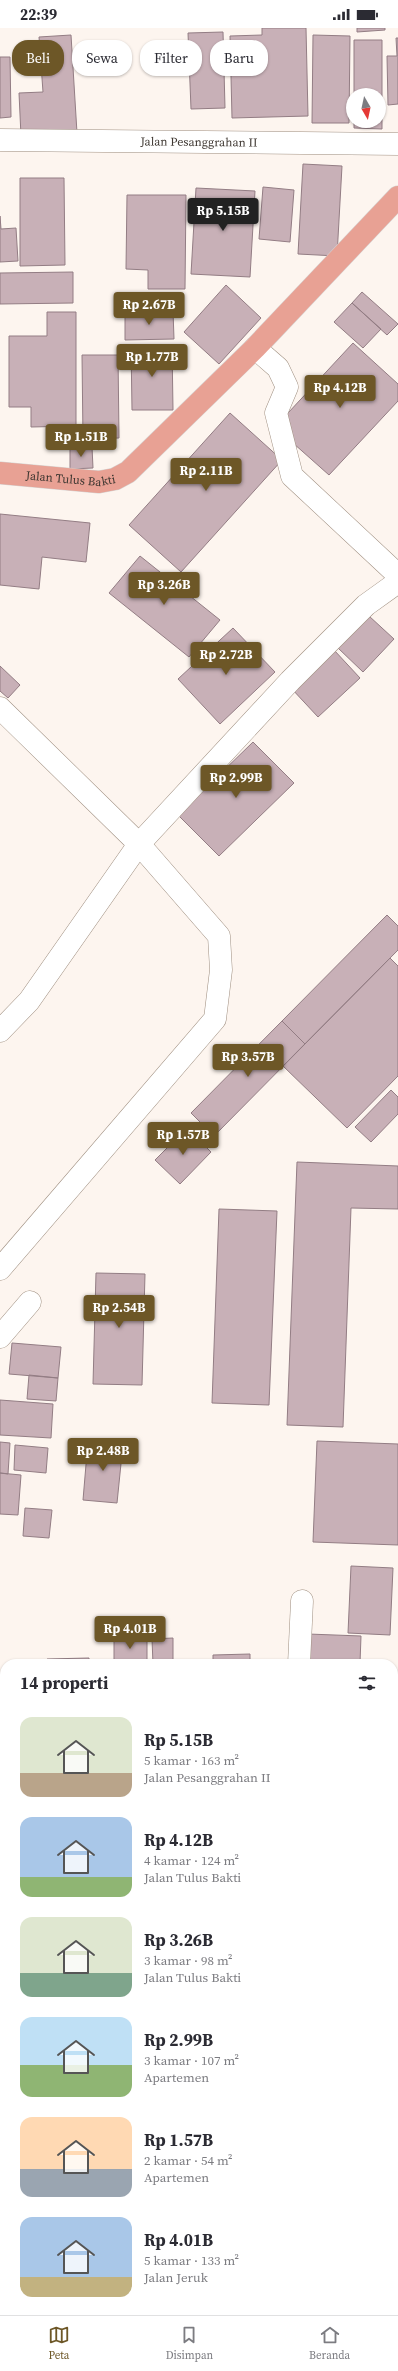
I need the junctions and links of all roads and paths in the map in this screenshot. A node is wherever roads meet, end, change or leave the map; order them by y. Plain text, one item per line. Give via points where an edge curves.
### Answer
1 (0, 140) edge
2 (398, 144) edge
3 (398, 197) edge
4 (255, 348) junction
5 (0, 473) edge
6 (398, 575) edge
7 (398, 582) edge
8 (0, 708) edge
9 (139, 844) junction
10 (0, 1031) edge
11 (0, 1270) edge
12 (30, 1302) dead end
13 (0, 1336) edge
14 (302, 1601) dead end
15 (299, 1659) edge

1 - 2 street, Jalan Pesanggrahan II
3 - 4 main road, Jalan Tulus Bakti
4 - 5 main road, Jalan Tulus Bakti via 155,448 128,472 115,479 100,482
4 - 6 street via 278,368 287,387 276,413 292,476
7 - 9 street via 366,605 295,675
8 - 9 street
9 - 10 street via 29,1001
9 - 11 street via 218,936 221,970 215,1019
12 - 13 street
14 - 15 street

